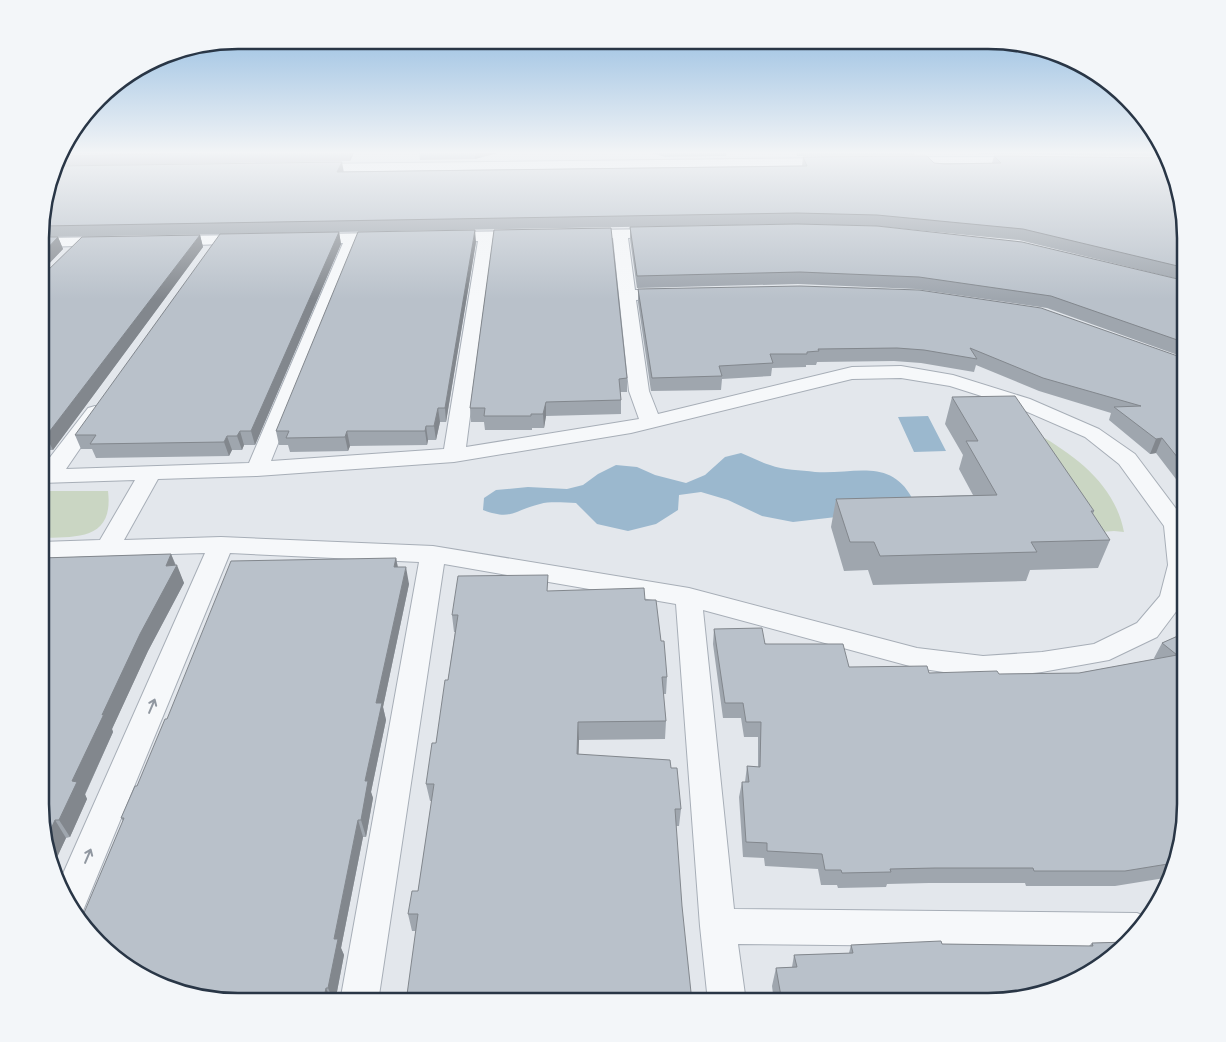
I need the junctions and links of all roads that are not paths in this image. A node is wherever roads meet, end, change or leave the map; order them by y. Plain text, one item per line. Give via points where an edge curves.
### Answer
1 (679, 232) edge
2 (620, 234) junction
3 (544, 235) edge
4 (563, 235) edge
5 (486, 236) junction
6 (400, 237) edge
7 (429, 237) edge
8 (353, 238) junction
9 (266, 239) edge
10 (295, 239) edge
11 (218, 240) junction
12 (149, 241) edge
13 (81, 242) junction
14 (120, 242) edge
15 (49, 243) edge
16 (68, 256) edge
17 (206, 256) edge
18 (690, 294) edge
19 (626, 296) junction
20 (107, 394) edge
21 (651, 422) junction
22 (454, 455) junction
23 (257, 469) junction
24 (49, 471) edge
25 (150, 473) junction
26 (49, 476) edge
27 (1177, 531) edge
28 (221, 545) junction
29 (107, 549) junction
30 (49, 550) edge
31 (432, 554) junction
32 (1177, 584) edge
33 (689, 597) junction
34 (72, 895) edge
35 (718, 926) junction
36 (1128, 931) edge
37 (360, 993) edge
38 (726, 993) edge

1 - 2 street
2 - 4 street
2 - 19 street
3 - 5 street
5 - 7 street
5 - 22 street
6 - 8 street
8 - 10 street
8 - 23 street
9 - 11 street
11 - 12 street
11 - 17 street
13 - 14 street
13 - 15 street
13 - 16 street
18 - 19 street
19 - 21 street via 639,391
20 - 24 street
21 - 22 street
21 - 27 street via 852,373 901,372 953,381 1024,403 1092,433 1127,459 1176,525
22 - 23 street
23 - 25 street
25 - 26 street
25 - 29 street
28 - 29 street
28 - 31 street
34 -> 28 street
29 - 30 street
31 - 33 street
31 - 37 street
32 - 33 street via 1172,599 1147,630 1099,653 983,667 917,658
33 - 35 street
35 - 36 street
35 - 38 street

